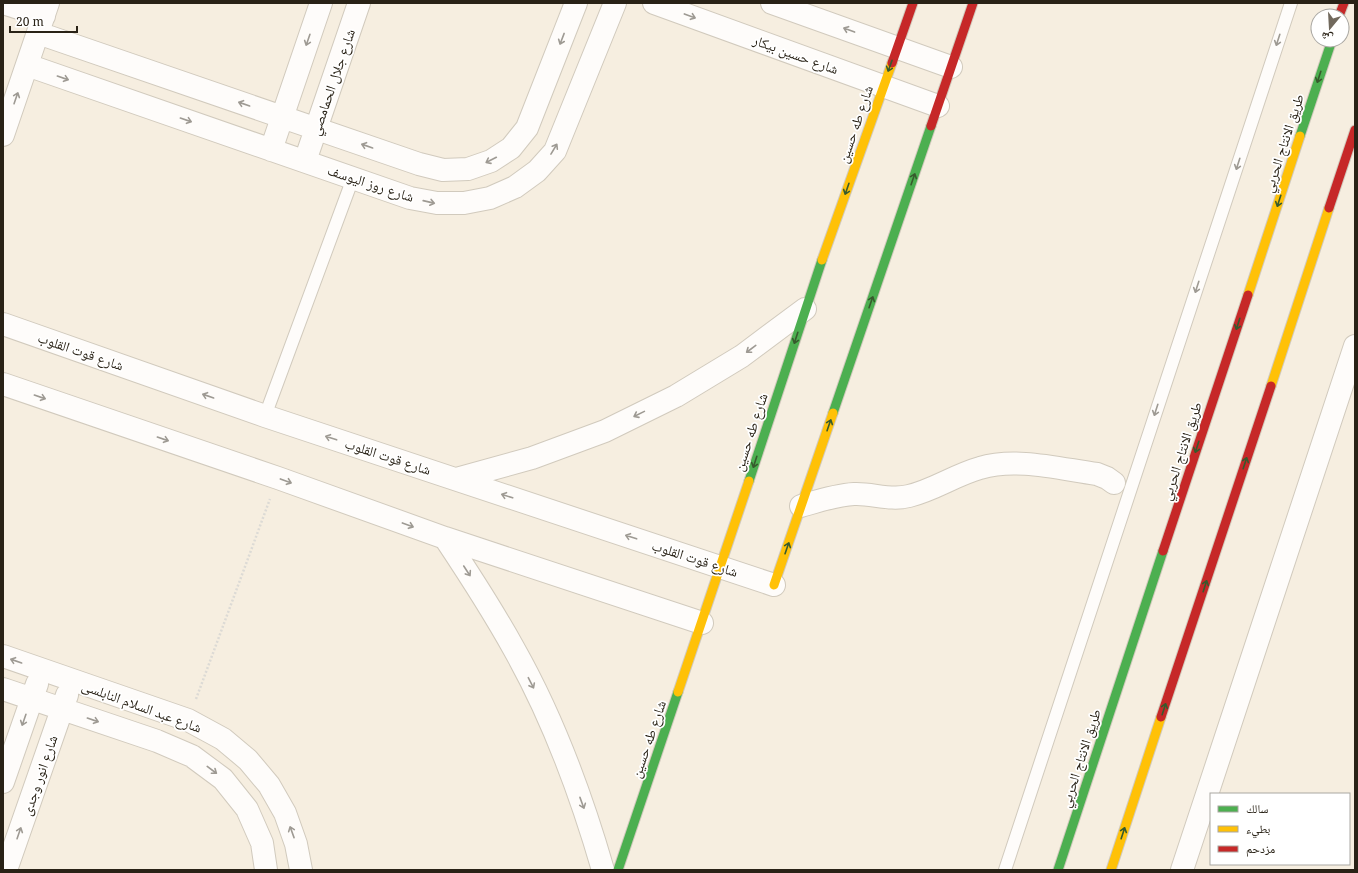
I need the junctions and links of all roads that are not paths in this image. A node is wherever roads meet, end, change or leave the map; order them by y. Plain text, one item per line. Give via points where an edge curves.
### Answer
1 (3, 3) edge
2 (321, 3) edge
3 (359, 3) edge
4 (576, 3) edge
5 (615, 3) edge
6 (654, 3) edge
7 (772, 3) edge
8 (913, 3) edge
9 (973, 3) edge
10 (1291, 3) edge
11 (43, 17) edge
12 (897, 47) junction
13 (1329, 48) edge
14 (27, 66) junction
15 (951, 66) junction
16 (883, 86) junction
17 (938, 106) junction
18 (282, 117) junction
19 (316, 129) junction
20 (1355, 130) edge
21 (3, 135) edge
22 (511, 148) junction
23 (271, 150) junction
24 (305, 161) junction
25 (537, 171) junction
26 (353, 178) junction
27 (805, 309) junction
28 (3, 324) edge
29 (1355, 346) edge
30 (3, 384) edge
31 (265, 416) junction
32 (456, 479) junction
33 (1114, 483) dead end
34 (801, 506) junction
35 (445, 538) junction
36 (721, 567) junction
37 (774, 585) joint
38 (702, 623) junction
39 (3, 656) edge
40 (42, 670) junction
41 (72, 680) junction
42 (3, 689) edge
43 (32, 699) junction
44 (62, 709) junction
45 (3, 782) edge
46 (6, 870) edge
47 (266, 870) edge
48 (301, 870) edge
49 (603, 870) edge
50 (618, 870) edge
51 (1005, 870) edge
52 (1058, 870) edge
53 (1111, 870) edge
54 (1182, 870) edge

1 - 11 street
2 -> 18 street
3 - 19 street, شارع جلال الحمامصي
4 -> 22 street via 527,128
25 -> 5 street, شارع روز اليوسف via 555,151
6 -> 16 street, شارع حسين بيكار
12 -> 7 street
8 - 12 main road, شارع طه حسين
9 - 15 main road
10 -> 51 lane
11 - 14 street
18 -> 11 street
12 - 15 street
12 -> 16 main road, شارع طه حسين
13 -> 52 main road, طريق الانتاج الحربي
21 -> 14 street
14 -> 23 street, شارع روز اليوسف
15 - 17 main road
16 - 17 street, شارع حسين بيكار
16 -> 27 main road, شارع طه حسين
34 -> 17 main road
18 - 19 street
18 - 23 street
22 -> 19 street via 491,161 468,169 443,170
19 - 24 street, شارع جلال الحمامصي
53 -> 20 main road
22 - 25 street
23 - 24 street, شارع روز اليوسف
24 - 26 street, شارع روز اليوسف
26 -> 25 street, شارع روز اليوسف via 410,198 437,203 464,203 497,195 515,187
26 - 31 lane
27 -> 32 street via 742,356 676,396 605,430 532,458
27 -> 36 main road, شارع طه حسين
31 -> 28 street, شارع قوت القلوب
29 - 54 street
30 -> 35 street
32 -> 31 street, شارع قوت القلوب
36 -> 32 street, شارع قوت القلوب
33 - 34 street via 1097,474 1014,463 980,468 908,496 894,498 840,495
37 -> 34 main road
35 - 38 street
35 -> 49 street via 507,637 544,709 570,769
36 - 37 street, شارع قوت القلوب
36 - 38 main road, شارع طه حسين
38 - 50 main road, شارع طه حسين
40 -> 39 street, شارع عبد السلام النابلسى
40 - 41 street, شارع عبد السلام النابلسى
40 - 43 street
41 - 44 street, شارع انور وجدى
48 -> 41 street, شارع عبد السلام النابلسى via 296,844 285,813 269,785 248,760 223,739 188,720
42 - 43 street, شارع عبد السلام النابلسى
43 - 44 street, شارع عبد السلام النابلسى
43 -> 45 street
46 -> 44 street, شارع انور وجدى
44 -> 47 street, شارع عبد السلام النابلسى via 192,756 223,779 246,809 262,843

